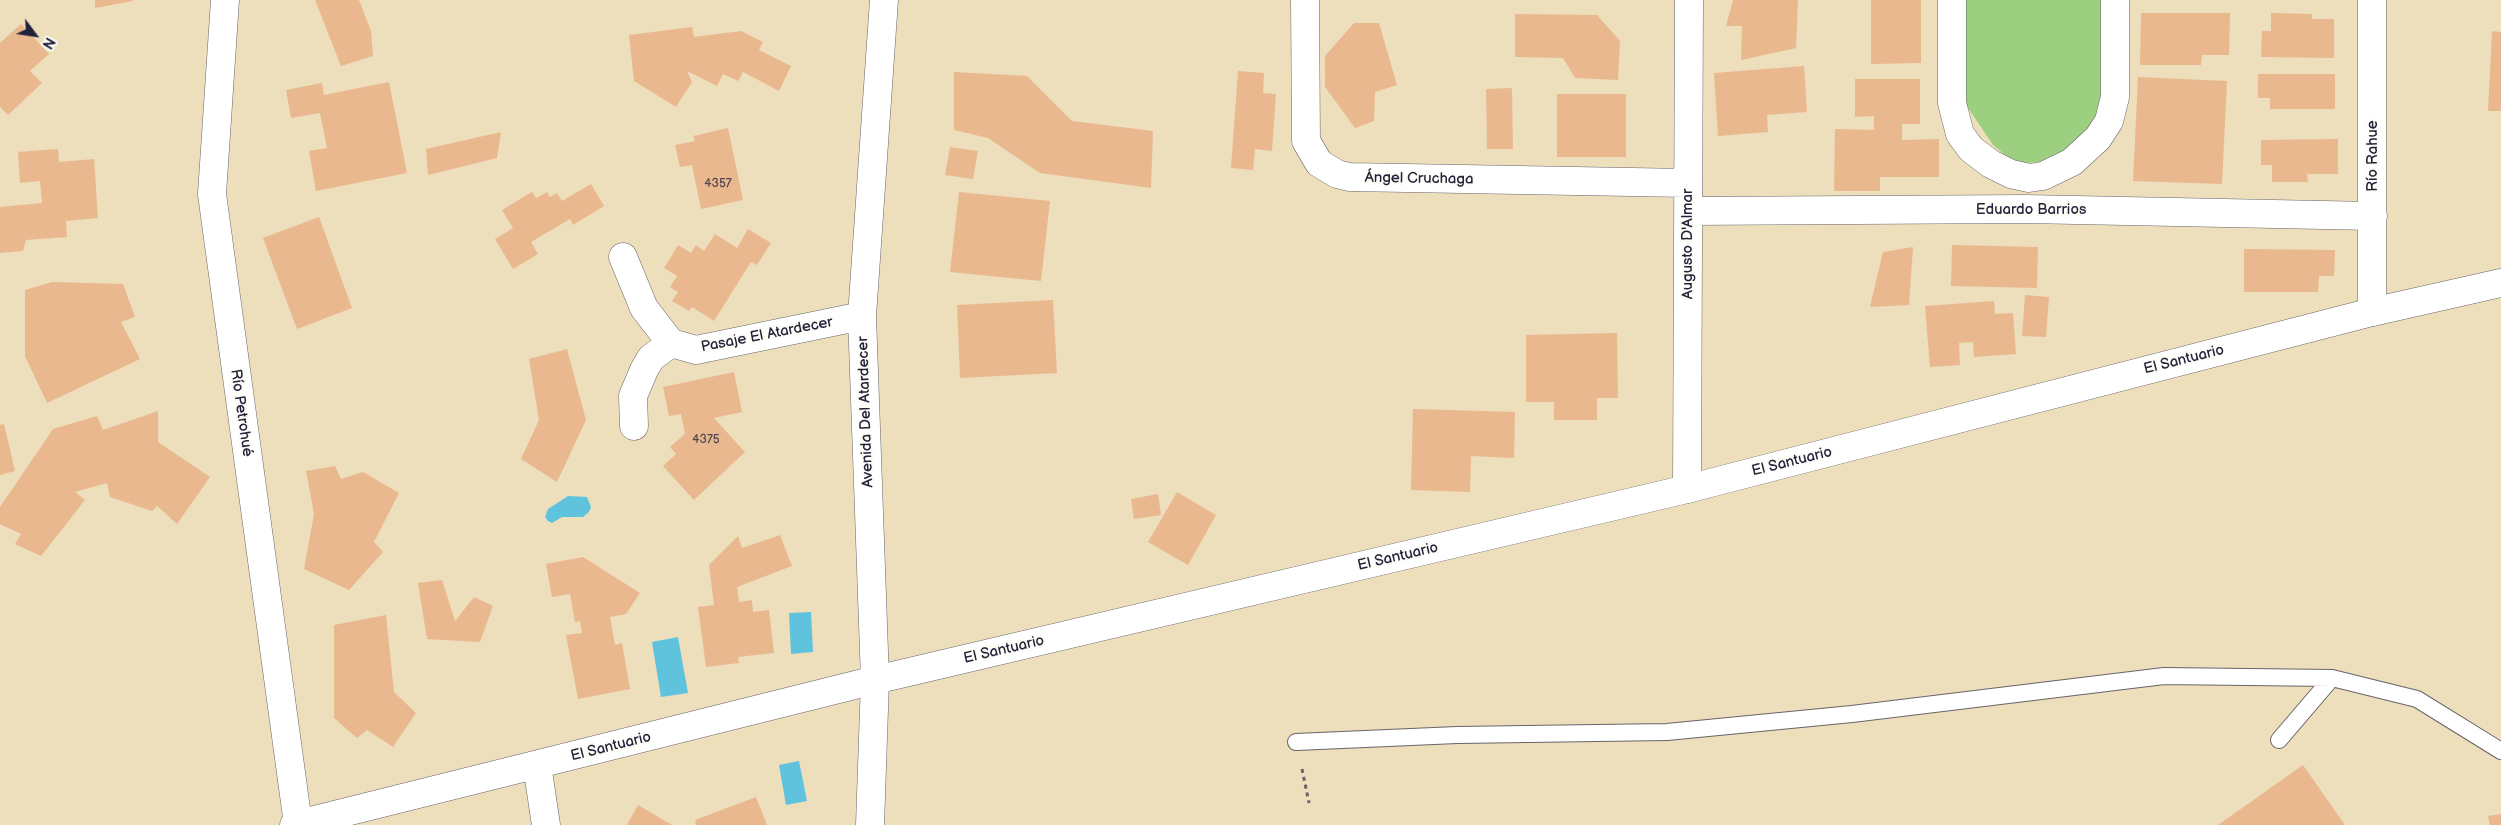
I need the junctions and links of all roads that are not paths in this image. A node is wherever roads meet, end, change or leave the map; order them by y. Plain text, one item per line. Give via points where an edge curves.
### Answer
1 (224, 0) edge
2 (884, 0) edge
3 (1305, 0) edge
4 (1689, 0) edge
5 (1952, 0) edge
6 (2115, 0) edge
7 (2372, 0) edge
8 (2029, 178) junction
9 (1688, 183) junction
10 (2026, 209) junction
11 (1689, 211) junction
12 (2373, 216) junction
13 (623, 257) dead end
14 (2501, 283) edge
15 (2372, 312) junction
16 (862, 316) junction
17 (671, 343) junction
18 (634, 426) dead end
19 (1686, 489) junction
20 (2332, 678) junction
21 (875, 680) junction
22 (2280, 740) dead end
23 (1296, 742) road end
24 (2501, 751) edge
25 (537, 765) junction
26 (296, 824) edge
27 (546, 825) edge
28 (870, 825) edge

1 - 26 street, Río Petrohué via 212,194
2 - 16 street, Avenida Del Atardecer
3 - 9 street, Ángel Cruchaga via 1306,141 1319,164 1337,174 1349,177
4 - 9 street, Augusto D'Almar
5 - 8 street via 1952,103 1960,134 1971,149 1991,164
6 - 8 street via 2116,97 2109,121 2092,145 2072,162 2043,176
7 - 12 street, Río Rahue
8 - 10 street
9 - 11 street, Augusto D'Almar
10 - 11 street, Eduardo Barrios
10 - 12 street, Eduardo Barrios
11 - 19 street, Augusto D'Almar
12 - 15 street, Río Rahue
13 - 17 street via 644,308
14 - 15 street, El Santuario
15 - 19 street, El Santuario
16 - 17 street, Pasaje El Atardecer via 696,350
16 - 21 street, Avenida Del Atardecer
17 - 18 street via 651,358 644,370 633,396
19 - 21 street, El Santuario
20 - 22 lane
20 - 23 lane via 2164,676 1852,714 1667,732 1457,735
20 - 24 lane via 2417,699
21 - 25 street, El Santuario
21 - 28 street, Avenida Del Atardecer
25 - 26 street, El Santuario
25 - 27 street

